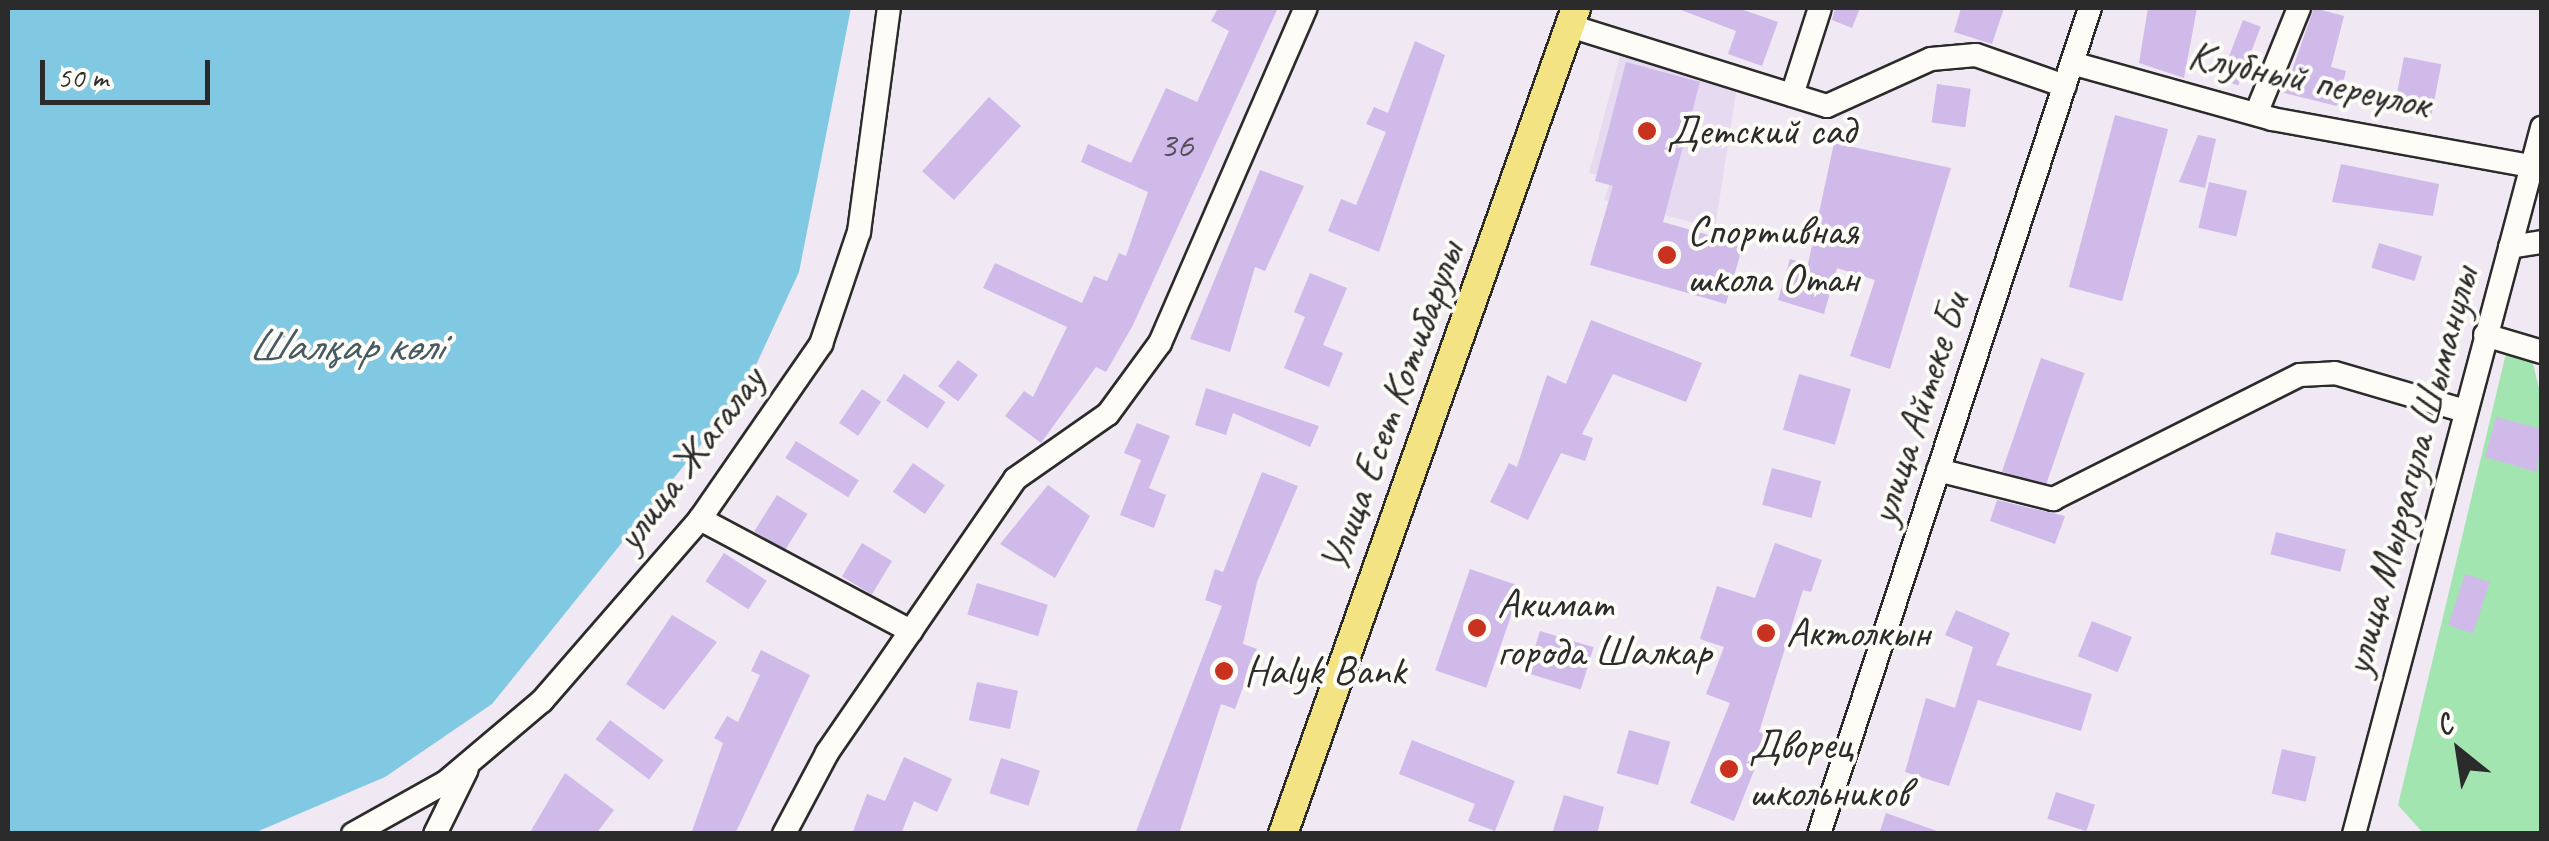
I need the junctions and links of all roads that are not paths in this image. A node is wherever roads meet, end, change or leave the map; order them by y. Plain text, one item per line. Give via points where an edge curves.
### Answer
1 (889, 8) edge
2 (1306, 8) edge
3 (1820, 8) edge
4 (2090, 8) edge
5 (2300, 8) edge
6 (1573, 17) edge
7 (2072, 63) junction
8 (2064, 86) junction
9 (1792, 95) junction
10 (2256, 114) junction
11 (2542, 128) edge
12 (2537, 165) edge
13 (2542, 242) edge
14 (2510, 247) junction
15 (2486, 335) junction
16 (2542, 352) edge
17 (2465, 411) junction
18 (1938, 470) junction
19 (700, 519) junction
20 (911, 631) junction
21 (470, 762) junction
22 (353, 834) edge
23 (435, 834) edge
24 (784, 834) edge
25 (1283, 834) edge
26 (1819, 834) edge
27 (2354, 834) edge

1 - 19 street, улица Жагалау via 859,232 821,344
2 - 20 street via 1160,343 1108,414 1024,468
3 - 9 street
4 - 7 street, улица Айтеке Би
5 - 10 street
6 - 9 street
6 - 25 main road, Улица Есет Котибарулы
7 - 8 street, улица Айтеке Би
7 - 10 street, Клубный переулок
8 - 9 street via 1976,55 1931,60 1827,106
8 - 18 street, улица Айтеке Би
10 - 12 street, Клубный переулок
11 - 12 street, улица Мырзагула Шыманулы
12 - 14 street, улица Мырзагула Шыманулы
13 - 14 street
14 - 15 street, улица Мырзагула Шыманулы
15 - 16 street
15 - 17 street, улица Мырзагула Шыманулы
17 - 18 street via 2335,374 2300,375 2053,499
17 - 27 street, улица Мырзагула Шыманулы
18 - 26 street, улица Айтеке Би
19 - 20 street
19 - 21 street, улица Жагалау via 542,701
20 - 24 street
21 - 22 street, улица Жагалау
21 - 23 street

